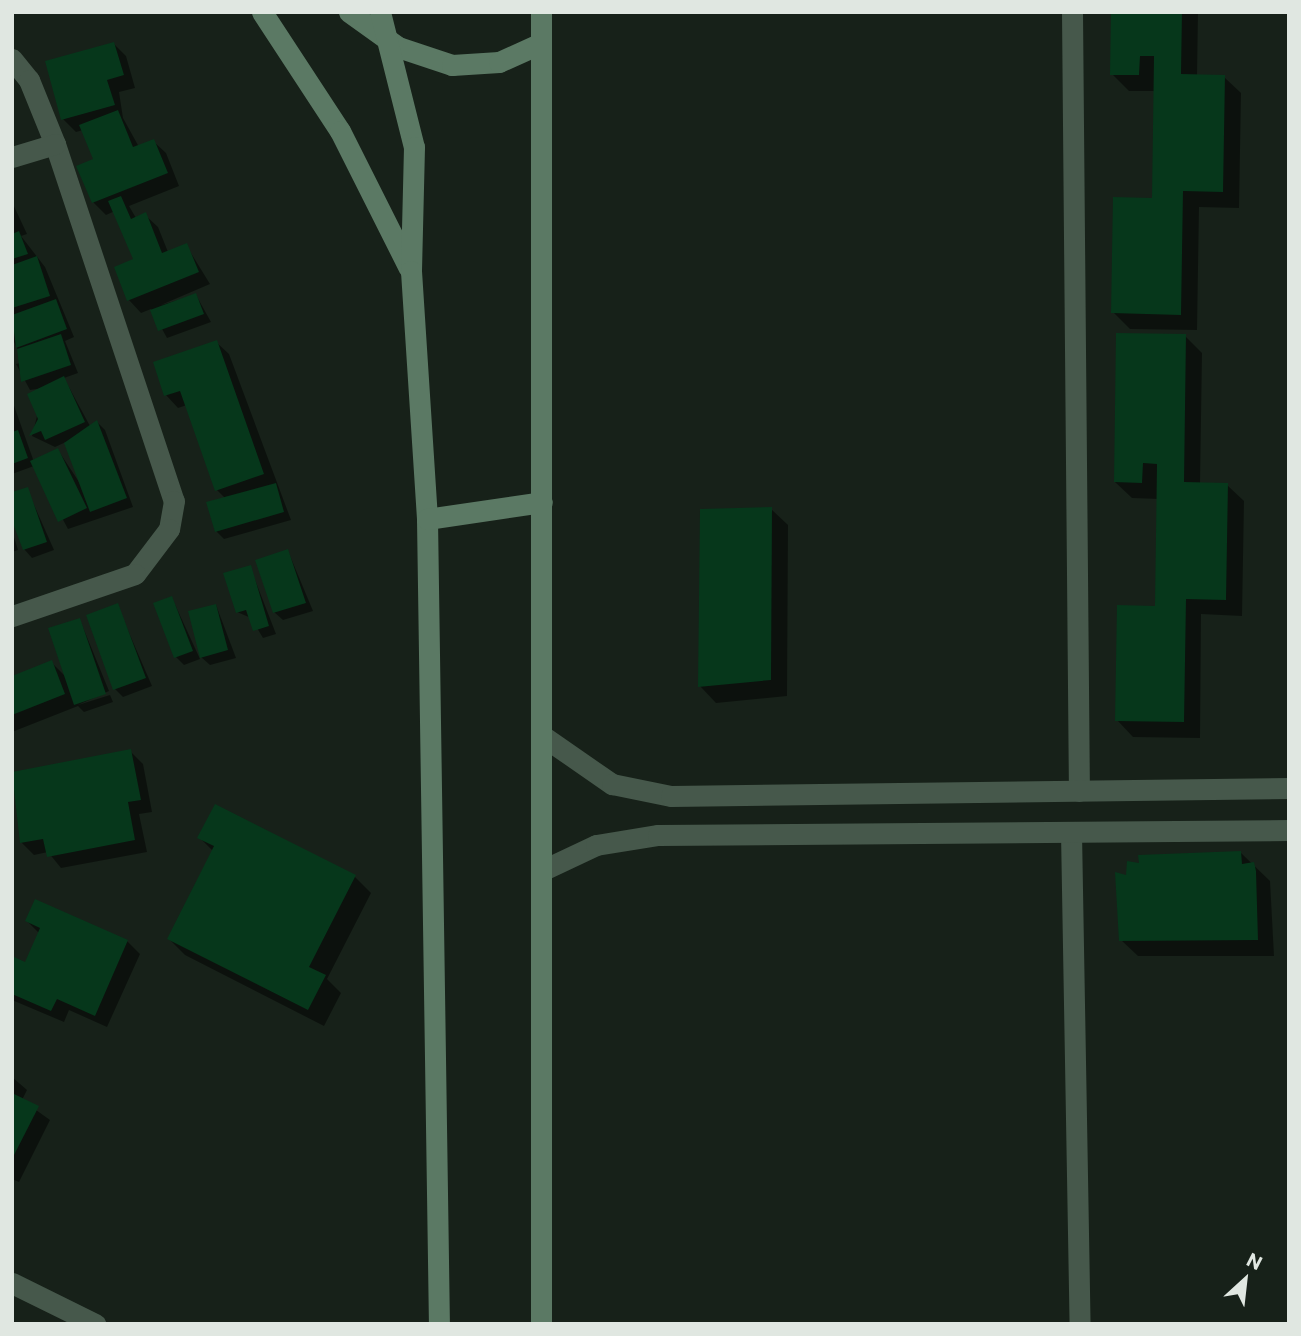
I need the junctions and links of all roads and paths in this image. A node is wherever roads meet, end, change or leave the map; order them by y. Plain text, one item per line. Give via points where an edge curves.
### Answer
1 (262, 12) edge
2 (349, 12) edge
3 (380, 12) edge
4 (541, 12) edge
5 (1072, 12) edge
6 (383, 37) junction
7 (541, 43) junction
8 (12, 59) edge
9 (55, 144) junction
10 (12, 157) edge
11 (411, 271) junction
12 (542, 502) junction
13 (427, 519) junction
14 (12, 616) edge
15 (544, 737) junction
16 (1289, 788) edge
17 (1079, 791) junction
18 (1289, 830) edge
19 (1071, 832) junction
20 (541, 871) junction
21 (12, 1283) edge
22 (95, 1324) edge
23 (439, 1324) edge
24 (541, 1324) edge
25 (1080, 1324) edge

1 - 11 street via 340,131
2 - 6 street
3 - 6 street
4 - 7 street
5 - 17 street
6 - 7 street via 415,56 452,65 499,62
6 - 11 street via 412,123
7 - 12 street
8 - 9 street via 29,80
9 - 10 street
9 - 14 street via 174,500 165,538 135,575
11 - 13 street
12 - 13 street
12 - 15 street
13 - 23 street
15 - 17 street via 612,784 671,796
15 - 20 street
16 - 17 street
18 - 19 street
19 - 20 street via 626,837 567,854
19 - 25 street
20 - 24 street
21 - 22 street

